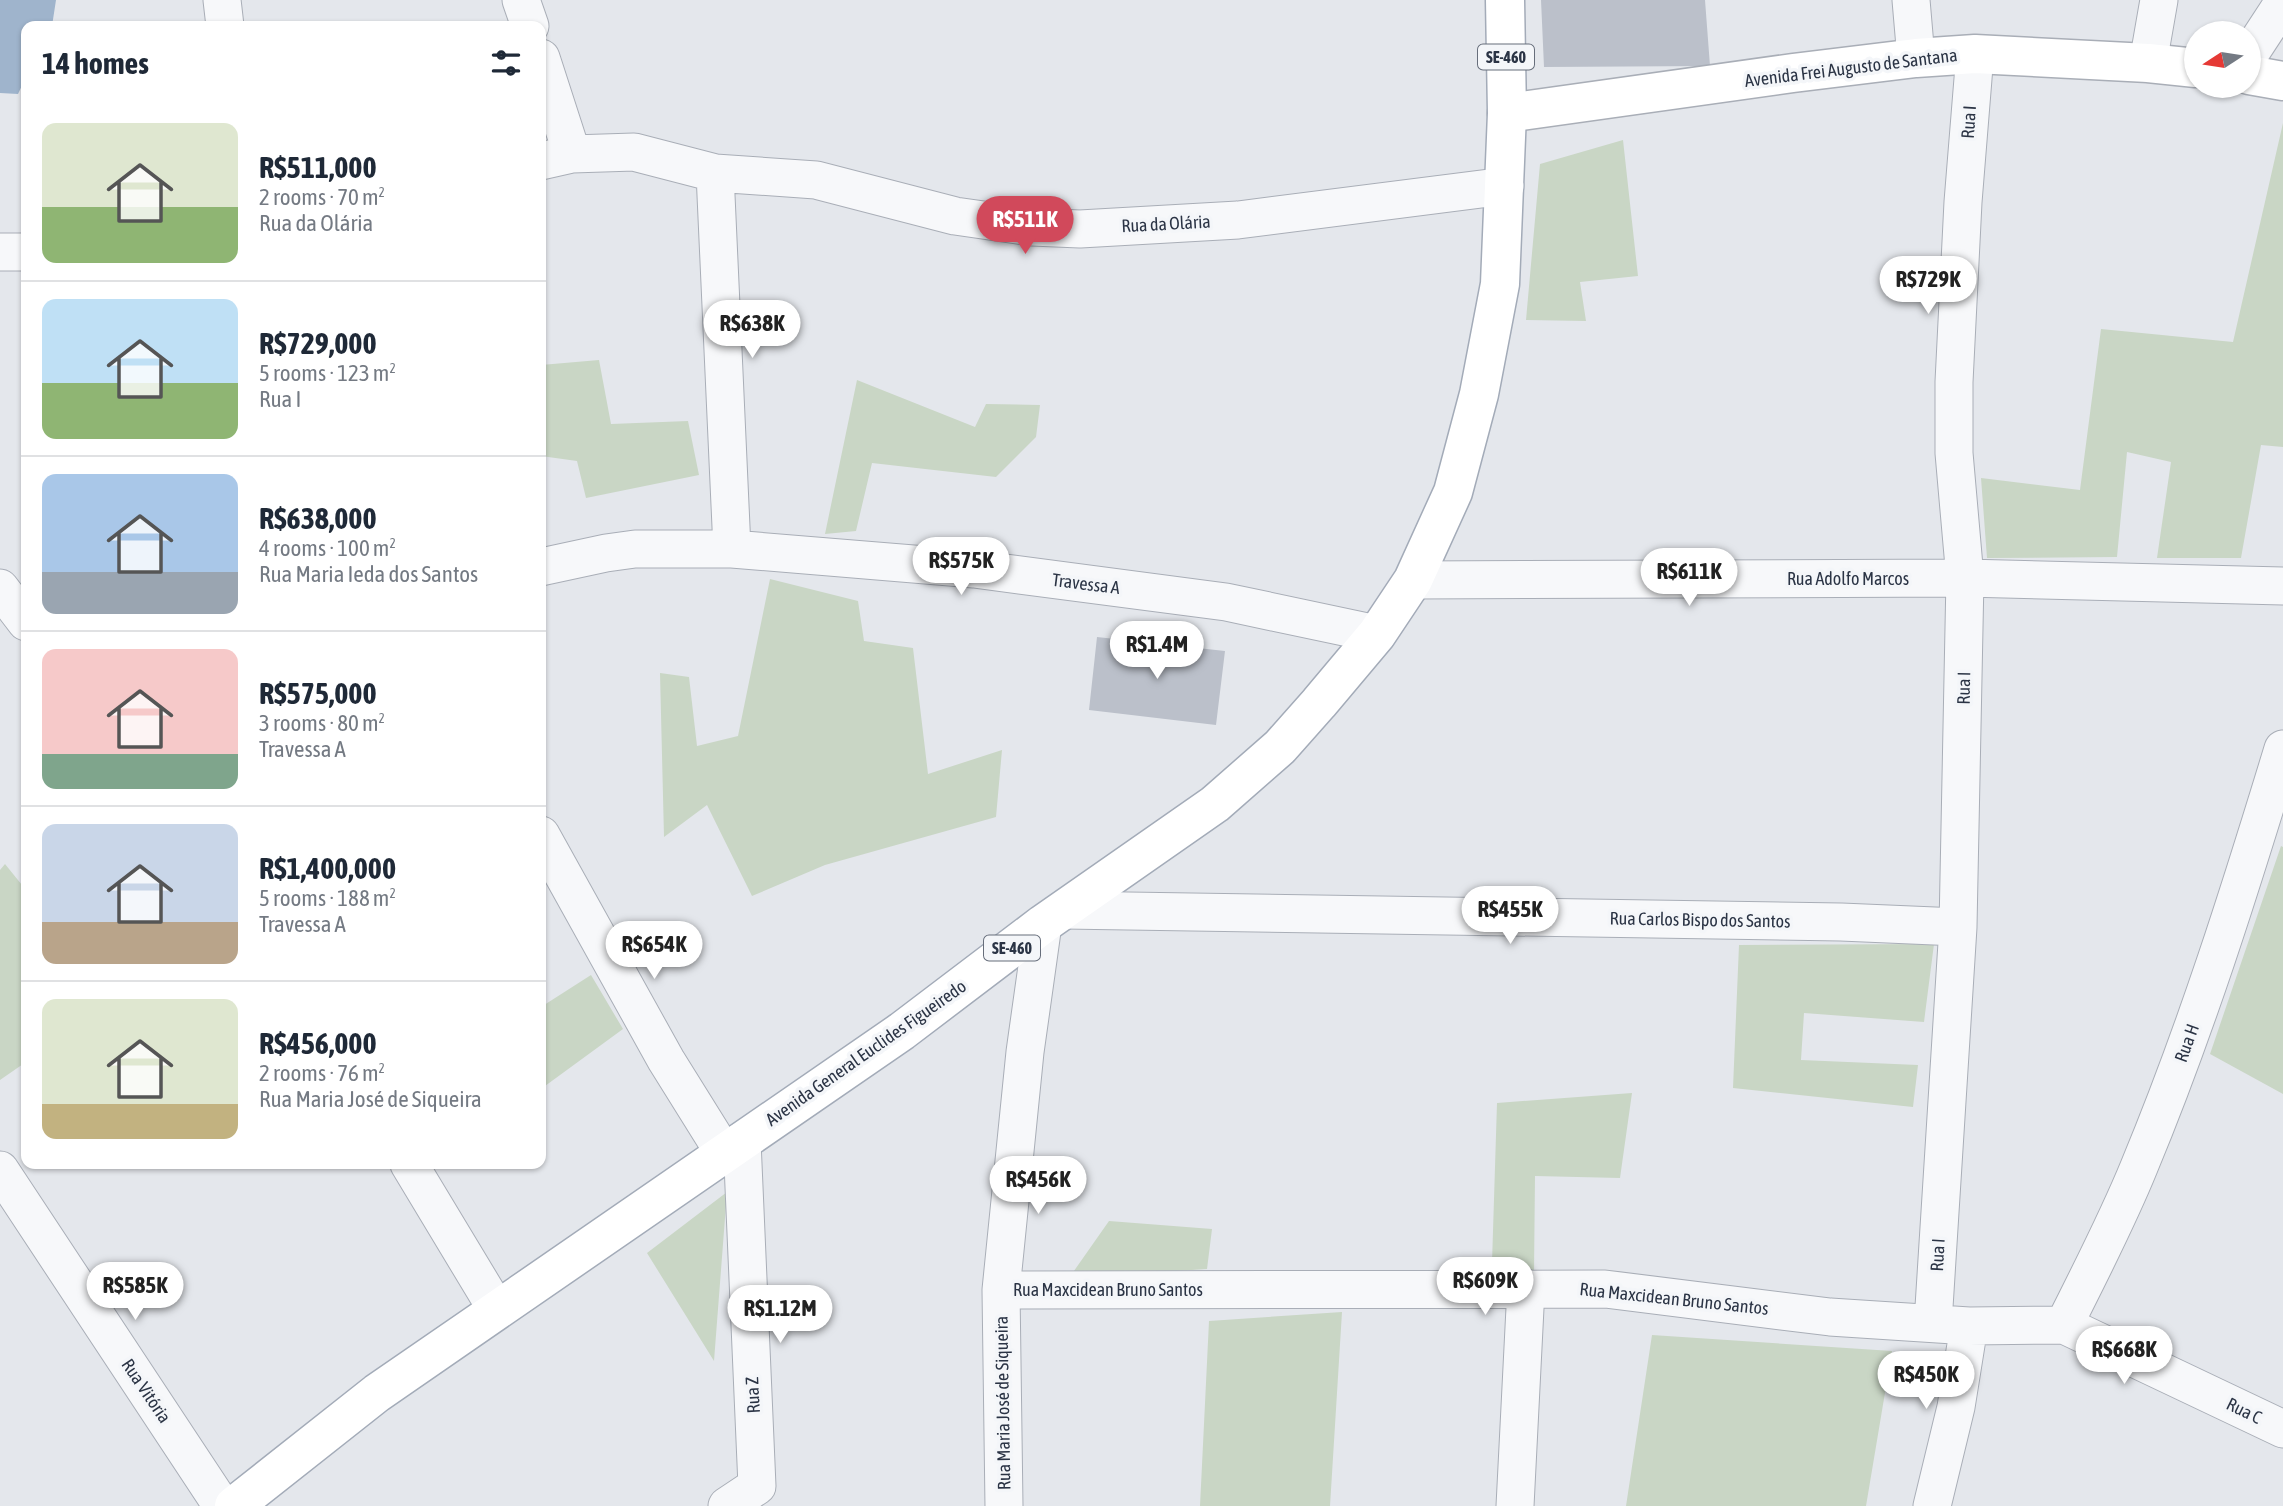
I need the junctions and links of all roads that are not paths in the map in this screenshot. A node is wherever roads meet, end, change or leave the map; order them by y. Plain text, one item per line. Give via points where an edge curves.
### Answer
1 (222, 0) edge
2 (522, 0) edge
3 (1505, 0) edge
4 (1910, 0) edge
5 (2159, 0) edge
6 (2283, 3) edge
7 (224, 21) edge
8 (528, 21) edge
9 (2261, 37) edge
10 (1975, 54) junction
11 (1916, 58) junction
12 (2148, 63) junction
13 (2184, 67) edge
14 (2261, 77) edge
15 (2283, 81) edge
16 (546, 91) edge
17 (1507, 113) junction
18 (556, 157) edge
19 (715, 173) junction
20 (1505, 186) junction
21 (0, 252) edge
22 (21, 252) edge
23 (732, 549) junction
24 (546, 565) edge
25 (1965, 578) junction
26 (1413, 580) junction
27 (2283, 586) edge
28 (0, 588) edge
29 (21, 615) edge
30 (1377, 634) junction
31 (2283, 749) edge
32 (546, 844) edge
33 (1053, 917) junction
34 (1958, 927) junction
35 (733, 1147) junction
36 (412, 1169) edge
37 (5, 1188) edge
38 (1526, 1288) junction
39 (1001, 1290) junction
40 (497, 1310) junction
41 (1951, 1325) junction
42 (2064, 1325) junction
43 (2283, 1429) edge
44 (222, 1506) edge
45 (234, 1506) edge
46 (727, 1506) edge
47 (1004, 1506) edge
48 (1515, 1506) edge
49 (1932, 1506) edge

1 - 7 street
2 - 8 street
3 - 17 main road, Avenida General Euclides Figueiredo / SE-460
4 - 11 street
5 - 12 street
6 - 9 street
10 - 11 main road, Avenida Frei Augusto de Santana
10 - 12 main road, Avenida Frei Augusto de Santana
10 - 25 street, Rua I via 1954,382 1954,453
11 - 17 main road, Avenida Frei Augusto de Santana
12 - 13 main road, Avenida Frei Augusto de Santana
14 - 15 main road
16 - 18 street
17 - 20 main road, Avenida General Euclides Figueiredo / SE-460
18 - 19 street, Rua da Olária via 634,152
19 - 20 street, Rua da Olária via 816,180 955,216 1032,228 1238,220
19 - 23 street
20 - 26 main road, Avenida General Euclides Figueiredo / SE-460 via 1500,284 1479,394 1452,492
21 - 22 street
23 - 24 street, Travessa A via 606,552
23 - 30 street, Travessa A via 974,569 1199,598
25 - 26 street, Rua Adolfo Marcos
25 - 27 street, Rua Adolfo Marcos
25 - 34 street, Rua I
26 - 30 main road, Avenida General Euclides Figueiredo / SE-460
28 - 29 street
30 - 33 main road, Avenida General Euclides Figueiredo / SE-460 via 1280,747 1215,804
31 - 42 street, Rua H via 2187,1043 2139,1167
32 - 35 street via 666,1060
33 - 34 street, Rua Carlos Bispo dos Santos via 1841,922
33 - 35 main road, Avenida General Euclides Figueiredo / SE-460 via 902,1031
33 - 39 street, Rua Maria José de Siqueira via 1025,1052
34 - 41 street, Rua I
35 - 40 main road, Avenida General Euclides Figueiredo / SE-460
35 - 46 street, Rua Z via 757,1486
36 - 40 street
37 - 44 street, Rua Vitória
38 - 39 street, Rua Maxcidean Bruno Santos
38 - 41 street, Rua Maxcidean Bruno Santos via 1605,1289 1830,1317
38 - 48 street
39 - 47 street, Rua Maria José de Siqueira
40 - 45 main road, Avenida General Euclides Figueiredo / SE-460 via 377,1393
41 - 42 street, Rua C
41 - 49 street, Rua I via 1956,1407
42 - 43 street, Rua C

